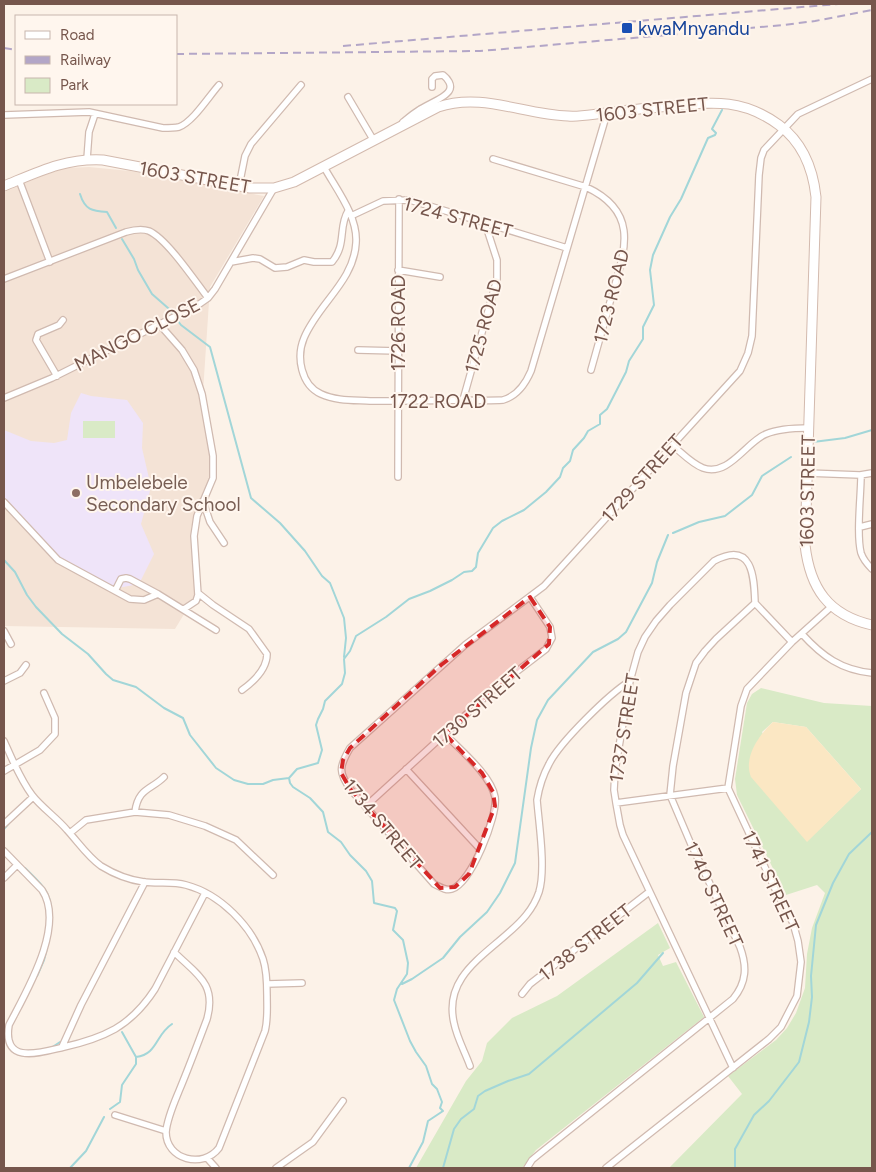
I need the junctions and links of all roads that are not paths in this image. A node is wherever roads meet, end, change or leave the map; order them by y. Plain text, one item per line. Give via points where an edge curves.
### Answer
1 (872, 79) edge
2 (219, 85) dead end
3 (301, 85) dead end
4 (432, 87) dead end
5 (348, 97) dead end
6 (607, 113) junction
7 (95, 114) junction
8 (4, 115) edge
9 (399, 127) junction
10 (784, 128) junction
11 (374, 141) junction
12 (87, 159) junction
13 (493, 159) dead end
14 (324, 167) junction
15 (19, 180) junction
16 (4, 186) edge
17 (239, 186) junction
18 (586, 187) junction
19 (274, 188) junction
20 (399, 199) junction
21 (350, 214) junction
22 (486, 223) junction
23 (568, 248) junction
24 (50, 262) junction
25 (231, 262) junction
26 (398, 270) junction
27 (440, 277) dead end
28 (4, 279) edge
29 (208, 298) junction
30 (63, 320) dead end
31 (160, 325) junction
32 (358, 350) dead end
33 (398, 351) junction
34 (591, 370) dead end
35 (57, 376) junction
36 (4, 398) edge
37 (463, 400) junction
38 (398, 402) junction
39 (808, 428) junction
40 (672, 445) junction
41 (807, 473) junction
42 (872, 473) edge
43 (861, 475) junction
44 (398, 476) dead end
45 (203, 500) junction
46 (4, 502) edge
47 (872, 524) edge
48 (860, 526) junction
49 (224, 543) dead end
50 (872, 569) edge
51 (115, 591) junction
52 (198, 593) junction
53 (158, 594) junction
54 (530, 597) junction
55 (755, 604) junction
56 (831, 607) junction
57 (184, 610) junction
58 (872, 625) edge
59 (216, 630) dead end
60 (4, 631) edge
61 (802, 634) junction
62 (792, 642) junction
63 (11, 644) dead end
64 (26, 665) dead end
65 (872, 673) edge
66 (4, 681) edge
67 (630, 681) junction
68 (242, 690) dead end
69 (44, 693) dead end
70 (445, 734) junction
71 (4, 741) edge
72 (350, 748) joint
73 (15, 764) junction
74 (406, 769) junction
75 (4, 771) edge
76 (164, 777) dead end
77 (728, 788) junction
78 (670, 795) junction
79 (33, 797) junction
80 (616, 803) junction
81 (366, 806) junction
82 (135, 812) junction
83 (4, 824) edge
84 (70, 833) junction
85 (480, 849) junction
86 (4, 851) edge
87 (17, 865) junction
88 (273, 875) dead end
89 (4, 878) edge
90 (145, 882) junction
91 (649, 892) junction
92 (205, 893) junction
93 (174, 952) junction
94 (302, 983) dead end
95 (267, 984) junction
96 (522, 994) dead end
97 (710, 1018) junction
98 (62, 1047) junction
99 (470, 1066) dead end
100 (733, 1068) junction
101 (344, 1101) dead end
102 (115, 1115) dead end
103 (166, 1131) junction
104 (209, 1163) edge
105 (216, 1168) edge
106 (276, 1168) edge
107 (527, 1168) edge
108 (606, 1168) edge

1 - 10 street, 1729 STREET via 805,109
2 - 7 street via 188,121 178,127 163,128
3 - 17 street via 247,151
4 - 9 street via 432,79 440,75 445,76 450,85 449,92 418,110
5 - 11 street
6 - 9 street, 1603 STREET via 560,116 491,103 461,101 438,107
6 - 10 street, 1603 STREET via 725,102 752,109
6 - 18 street, 1722 ROAD
7 - 8 street
7 - 12 street via 89,132
9 - 11 street, 1603 STREET
10 - 39 street, 1603 STREET via 807,161 816,197
10 - 40 street, 1729 STREET via 761,158 752,336 745,362
11 - 14 street, 1603 STREET
12 - 15 street, 1603 STREET via 57,165
12 - 17 street, 1603 STREET
13 - 18 street, 1723 ROAD
14 - 19 street, 1603 STREET
14 - 21 street, 1722 ROAD
15 - 16 street, 1603 STREET
15 - 24 street
17 - 19 street, 1603 STREET
18 - 23 street, 1722 ROAD
18 - 34 street, 1723 ROAD via 610,203 620,217 625,241
19 - 25 street, MANGO CLOSE
20 - 21 street, 1724 STREET via 376,203
20 - 22 street, 1724 STREET
20 - 26 street, 1726 ROAD
21 - 25 street via 345,218 341,245 332,262 304,260 275,268 253,258
21 - 38 street, 1722 ROAD via 357,240 354,260 304,338 300,353 302,369 309,384 329,397
22 - 23 street, 1724 STREET
22 - 37 street, 1725 ROAD via 497,260 497,279
23 - 37 street, 1722 ROAD via 528,379 509,398
24 - 28 street
24 - 29 street via 141,229 155,235 171,251
25 - 29 street, MANGO CLOSE
26 - 27 street
26 - 33 street, 1726 ROAD
29 - 31 street, MANGO CLOSE
30 - 35 street via 36,337
31 - 35 street, MANGO CLOSE
31 - 45 street via 190,362 202,394 214,471
32 - 33 street
33 - 38 street, 1726 ROAD
35 - 36 street, MANGO CLOSE
37 - 38 street, 1722 ROAD
38 - 44 street, 1726 ROAD
39 - 40 street via 766,434 726,466 709,470
39 - 41 street, 1603 STREET
40 - 54 street, 1729 STREET via 544,586
41 - 43 street
41 - 56 street, 1603 STREET via 807,561 815,585
42 - 43 street
43 - 48 street
45 - 49 street via 210,522
45 - 52 street via 194,536
46 - 51 street via 58,560
47 - 48 street
48 - 50 street via 862,555
51 - 53 street via 130,599 144,600
51 - 53 street via 121,579 126,578
52 - 57 street via 196,601
52 - 68 street via 249,629 267,654 260,673
53 - 57 street
54 - 70 street, 1730 STREET via 550,627 552,638 546,649 494,689
54 - 72 street, 1729 STREET via 459,650
55 - 62 street
55 - 67 street, 1737 STREET via 754,578 744,558 721,557 714,561 656,621 638,652
55 - 78 street, 1740 STREET via 716,639 696,664 686,693
56 - 58 street, 1603 STREET
56 - 61 street
57 - 59 street
60 - 63 street
61 - 62 street
61 - 65 street via 816,649 837,663 850,670
62 - 77 street via 744,695
64 - 66 street via 20,673
67 - 80 street, 1737 STREET via 615,771
67 - 99 street via 590,716 549,763 537,800 542,873 539,892 526,915 462,977 452,1003 454,1022
69 - 73 street via 55,718 55,734 40,750
70 - 74 street, 1730 STREET
70 - 85 street via 482,773 495,798 493,816
71 - 73 street
72 - 81 street, 1734 STREET via 341,764 341,773 350,790
73 - 75 street
73 - 79 street
74 - 81 street, 1730 STREET
74 - 85 street
76 - 82 street via 138,798
77 - 78 street
77 - 100 street, 1741 STREET via 793,924 801,962 798,996 780,1027
78 - 80 street
78 - 97 street, 1740 STREET via 744,959 746,970 739,991
79 - 83 street
79 - 84 street
80 - 91 street, 1737 STREET via 624,835
81 - 85 street, 1734 STREET via 434,884 447,890 464,880
82 - 84 street via 86,820
82 - 88 street via 186,819 236,840
84 - 90 street via 100,865 115,874
86 - 87 street
87 - 89 street
87 - 98 street via 46,896 49,918 42,958 9,1025 8,1037 24,1054
90 - 92 street via 177,883
90 - 98 street
91 - 96 street, 1738 STREET via 530,984
91 - 97 street, 1737 STREET
92 - 93 street
92 - 95 street via 229,910 254,938 264,964
93 - 98 street via 146,1004 134,1016 101,1036
93 - 103 street via 203,978 208,986 210,1004 208,1019
94 - 95 street
95 - 104 street via 265,1030 222,1142
97 - 100 street, 1737 STREET
97 - 107 street, 1740 STREET via 538,1154
100 - 108 street, 1741 STREET
101 - 106 street via 313,1142
102 - 103 street
103 - 104 street via 168,1143 175,1153
104 - 105 street

